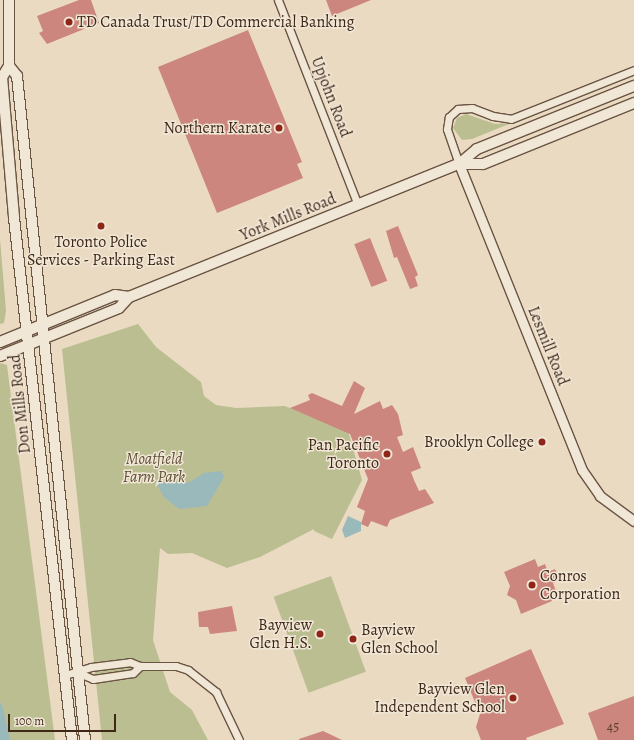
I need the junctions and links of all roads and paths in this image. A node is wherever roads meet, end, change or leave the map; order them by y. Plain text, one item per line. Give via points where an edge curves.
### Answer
1 (9, 0) edge
2 (278, 0) edge
3 (10, 66) junction
4 (634, 70) edge
5 (634, 86) edge
6 (634, 103) edge
7 (21, 117) junction
8 (6, 119) junction
9 (459, 164) junction
10 (13, 199) junction
11 (29, 199) junction
12 (358, 205) junction
13 (129, 297) junction
14 (42, 325) junction
15 (28, 331) junction
16 (43, 340) junction
17 (0, 342) edge
18 (29, 345) junction
19 (0, 356) edge
20 (634, 521) edge
21 (140, 666) junction
22 (79, 673) junction
23 (65, 675) junction
24 (72, 740) edge
25 (85, 740) edge
26 (239, 740) edge

1 - 3 main road, Don Mills Road
2 - 12 street, Upjohn Road
3 - 7 main road, Don Mills Road via 17,76
3 - 8 main road, Don Mills Road via 2,77
4 - 9 street via 511,119 492,116 472,108 458,110 449,117 447,128
5 - 9 main road, York Mills Road via 477,149
6 - 9 main road, York Mills Road via 483,164
7 - 8 main road
7 - 11 main road, Don Mills Road
8 - 10 main road, Don Mills Road
9 - 12 main road, York Mills Road
9 - 20 street, Lesmill Road via 582,470 600,496
10 - 11 main road
10 - 15 main road, Don Mills Road
11 - 14 main road, Don Mills Road
12 - 13 main road, York Mills Road
13 - 14 main road, York Mills Road via 115,295
13 - 16 main road, York Mills Road via 119,308
14 - 15 main road, York Mills Road
14 - 16 main road, Don Mills Road
15 - 17 main road, York Mills Road
15 - 18 main road, Don Mills Road
16 - 18 main road, York Mills Road
16 - 22 main road, Don Mills Road
18 - 19 main road, York Mills Road
18 - 23 main road, Don Mills Road
21 - 22 street via 130,662 91,667
21 - 22 street via 133,673 93,679
21 - 26 street via 176,666 200,677 216,692
22 - 23 street
22 - 25 main road, Don Mills Road
23 - 24 main road, Don Mills Road

